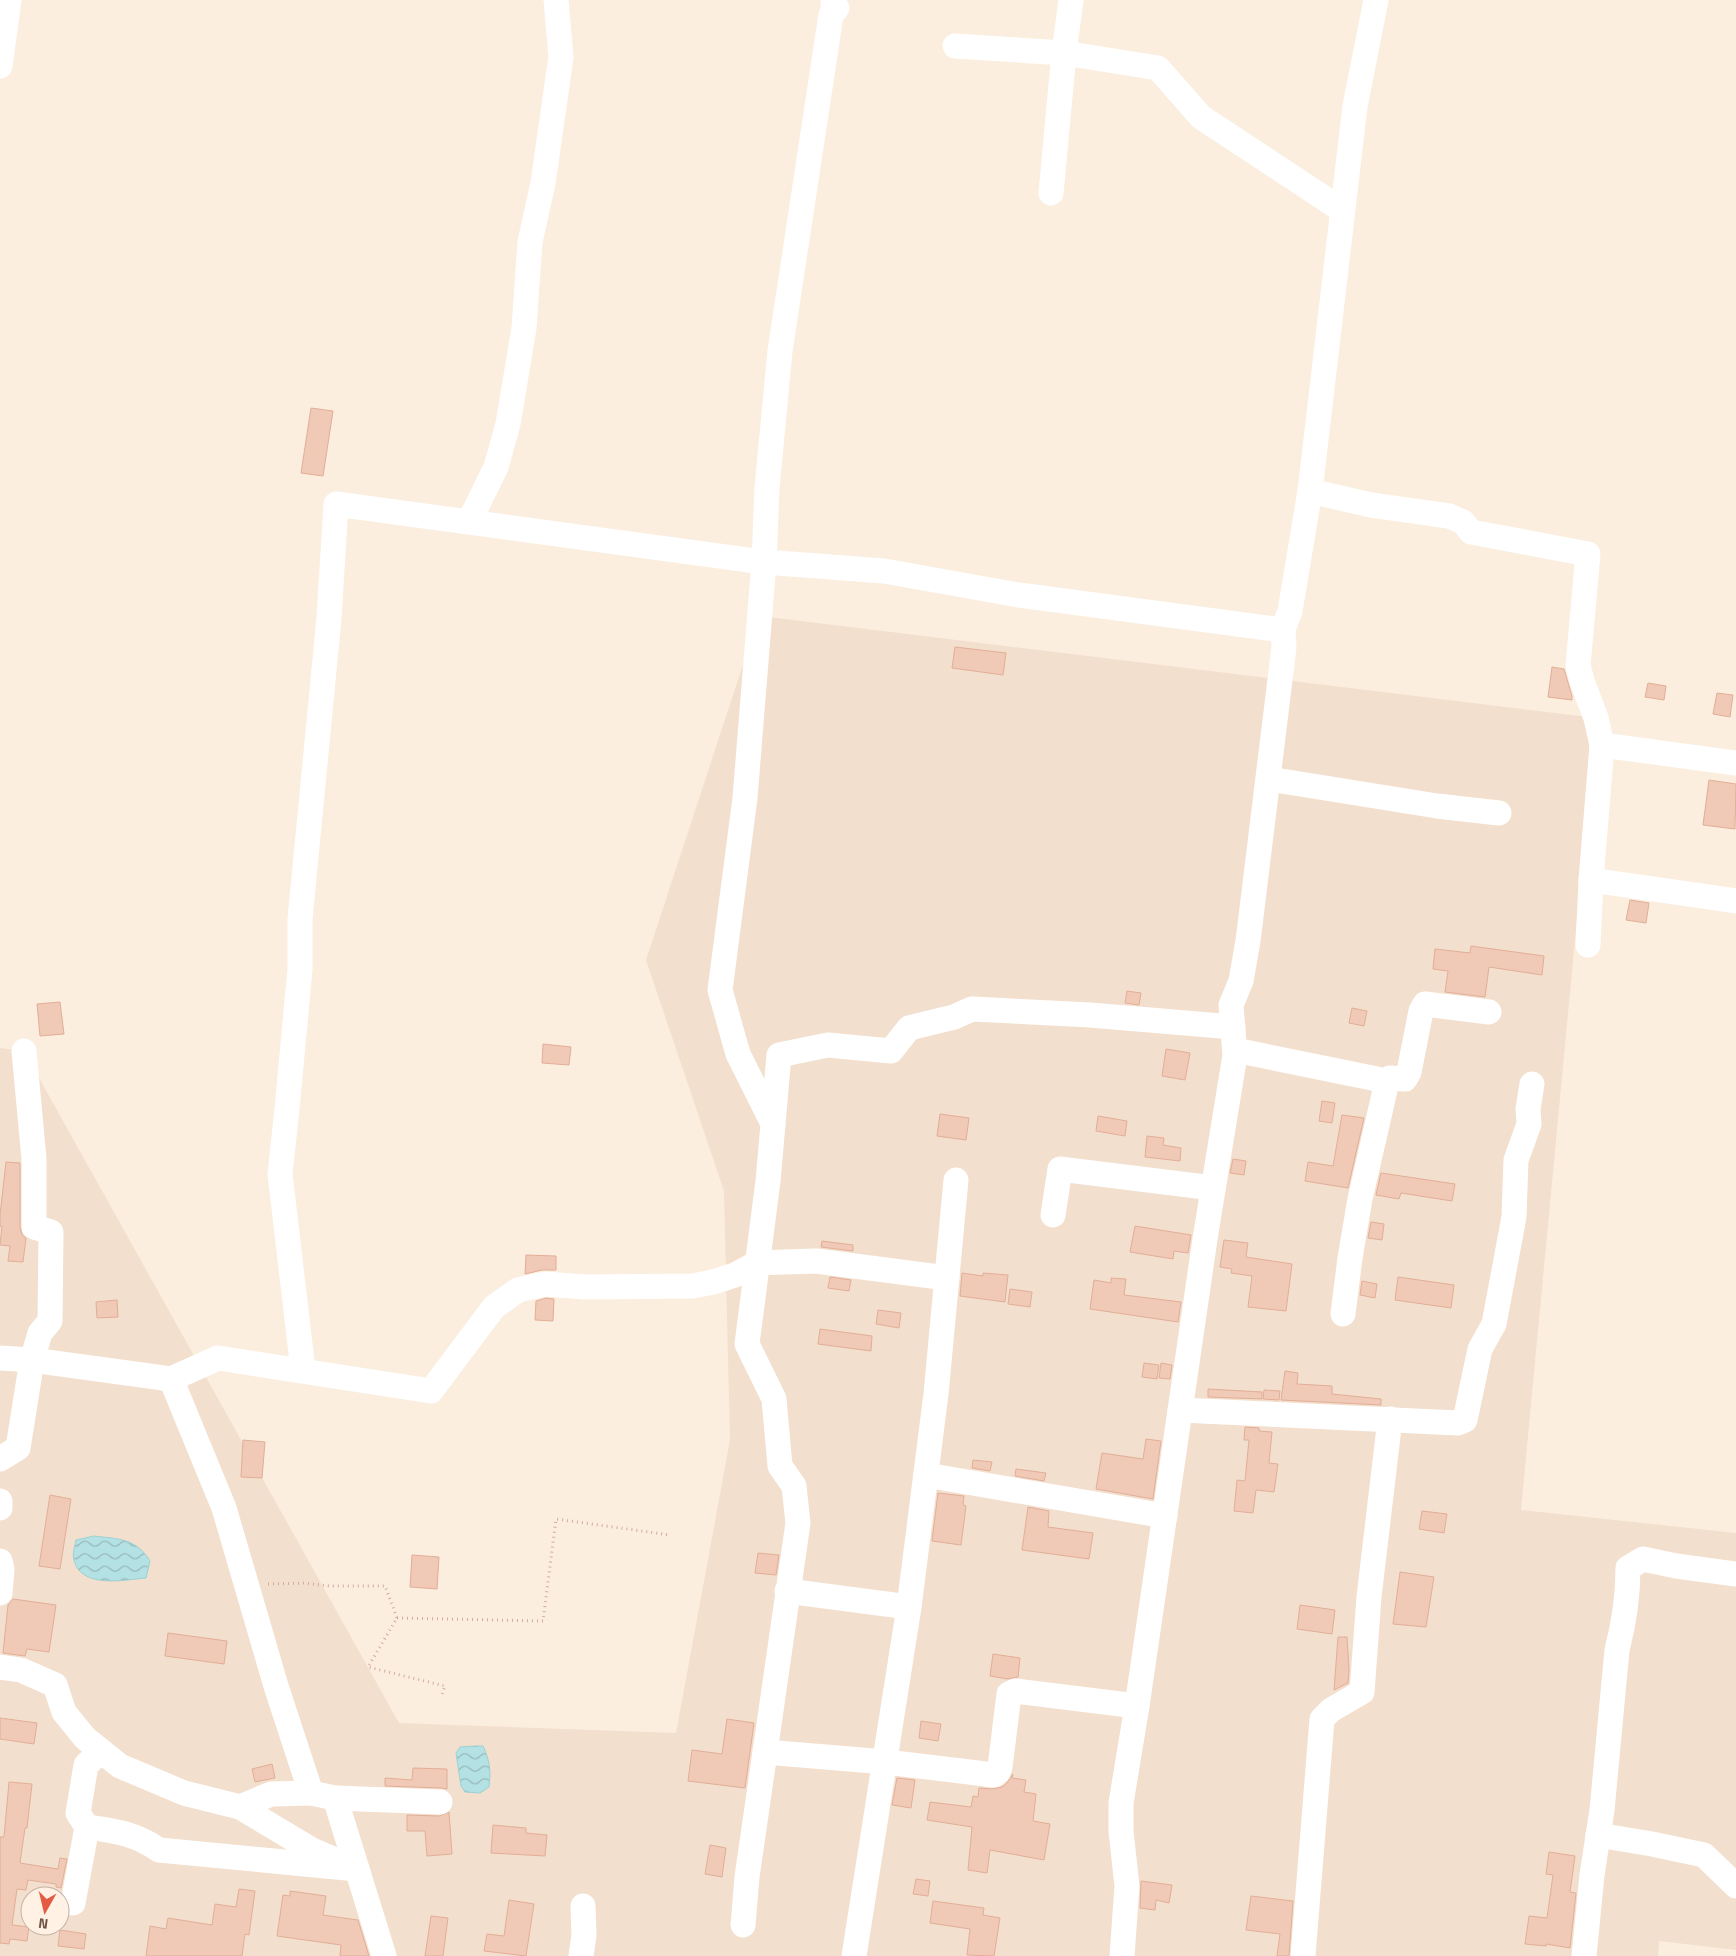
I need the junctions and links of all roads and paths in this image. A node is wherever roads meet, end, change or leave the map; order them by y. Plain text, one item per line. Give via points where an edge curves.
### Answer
1 (9, 0) edge
2 (556, 0) edge
3 (833, 0) edge
4 (1071, 0) edge
5 (1376, 0) edge
6 (955, 46) dead end
7 (1064, 53) junction
8 (0, 66) edge
9 (1051, 193) dead end
10 (1342, 210) junction
11 (1310, 491) junction
12 (470, 522) junction
13 (764, 562) junction
14 (1283, 630) junction
15 (1602, 745) junction
16 (1736, 763) edge
17 (1269, 779) junction
18 (1499, 813) dead end
19 (1591, 880) junction
20 (1736, 900) edge
21 (1588, 945) dead end
22 (1489, 1012) dead end
23 (1234, 1038) junction
24 (24, 1051) dead end
25 (1382, 1082) junction
26 (1532, 1084) dead end
27 (773, 1124) junction
28 (956, 1180) dead end
29 (1213, 1188) junction
30 (1053, 1215) dead end
31 (757, 1263) junction
32 (947, 1278) junction
33 (1343, 1314) dead end
34 (0, 1358) edge
35 (32, 1360) junction
36 (303, 1370) junction
37 (170, 1380) junction
38 (1180, 1410) junction
39 (1390, 1419) junction
40 (0, 1460) edge
41 (926, 1475) junction
42 (0, 1501) edge
43 (0, 1508) edge
44 (1164, 1516) junction
45 (670, 1535) dead end
46 (0, 1561) edge
47 (1736, 1574) edge
48 (246, 1584) junction
49 (787, 1592) junction
50 (0, 1593) edge
51 (909, 1607) junction
52 (397, 1618) junction
53 (0, 1667) edge
54 (442, 1694) dead end
55 (1138, 1706) junction
56 (101, 1751) junction
57 (765, 1752) junction
58 (886, 1762) junction
59 (311, 1792) junction
60 (335, 1798) junction
61 (440, 1802) dead end
62 (240, 1807) junction
63 (87, 1827) junction
64 (1598, 1836) junction
65 (357, 1869) junction
66 (1736, 1886) edge
67 (73, 1902) dead end
68 (582, 1906) dead end
69 (743, 1925) dead end
70 (384, 1956) edge
71 (581, 1956) edge
72 (854, 1956) edge
73 (1122, 1956) edge
74 (1303, 1956) edge
75 (1584, 1956) edge

1 - 8 street
2 - 12 street via 561,57 543,183 530,242 524,328 501,450
3 - 13 street via 832,6 837,8 831,16 780,351 767,488
4 - 7 street
5 - 10 street via 1355,106
6 - 7 street
7 - 9 street
7 - 10 street via 1158,68 1201,117
10 - 11 street
11 - 14 street via 1290,611
11 - 15 street via 1371,505 1448,516 1463,522 1471,532 1588,554 1578,665
12 - 13 street
12 - 36 street via 336,504 329,618 300,919 300,969 280,1174
13 - 14 street via 884,570 1019,595
13 - 27 street via 745,798 720,990 738,1054
14 - 17 street via 1284,647
15 - 16 street
15 - 19 street
17 - 18 street
17 - 23 street via 1244,965 1231,1006
19 - 20 street
19 - 21 street
22 - 25 street via 1425,1004 1409,1072 1405,1079 1390,1078
23 - 25 street
23 - 27 street via 1090,1014 972,1009 909,1028 891,1051 828,1045 779,1055
23 - 29 street
24 - 35 street via 34,1159 34,1227 51,1232 50,1320 40,1332
25 - 33 street via 1386,1086 1360,1199
26 - 39 street via 1528,1124 1516,1160 1514,1218 1494,1324 1480,1349 1466,1420 1458,1423
27 - 31 street
28 - 32 street
29 - 30 street via 1060,1169
29 - 38 street
31 - 32 street via 816,1262
31 - 36 street via 735,1275 693,1286 545,1284 518,1290 494,1307 432,1391
31 - 49 street via 747,1344 774,1399 780,1466 794,1486 798,1523
32 - 41 street
34 - 35 street
35 - 37 street
35 - 40 street via 18,1448
36 - 37 street via 218,1358
37 - 48 street via 224,1508
38 - 39 street
38 - 44 street
39 - 74 street via 1369,1597 1362,1692 1322,1719
41 - 44 street
41 - 51 street
42 - 43 street
44 - 55 street
45 - 52 path via 556,1519 543,1621
46 - 50 street
47 - 64 street via 1643,1559 1628,1568
48 - 52 path via 385,1586
48 - 59 street
49 - 51 street
49 - 57 street
51 - 58 street
52 - 54 path via 368,1667 445,1686
53 - 56 street via 21,1670 55,1685 64,1712 85,1738
55 - 58 street via 1014,1691 1009,1694 998,1772
55 - 73 street via 1122,1803 1121,1831 1127,1886
56 - 62 street via 120,1766 184,1794
56 - 63 street via 86,1765 78,1813
57 - 58 street
57 - 69 street
58 - 72 street
59 - 60 street
59 - 62 street via 271,1794
60 - 61 street
60 - 65 street
62 - 65 street via 312,1850
63 - 65 street via 130,1834 159,1850
63 - 67 street
64 - 66 street via 1704,1855
64 - 75 street
65 - 70 street
68 - 71 street via 584,1934

